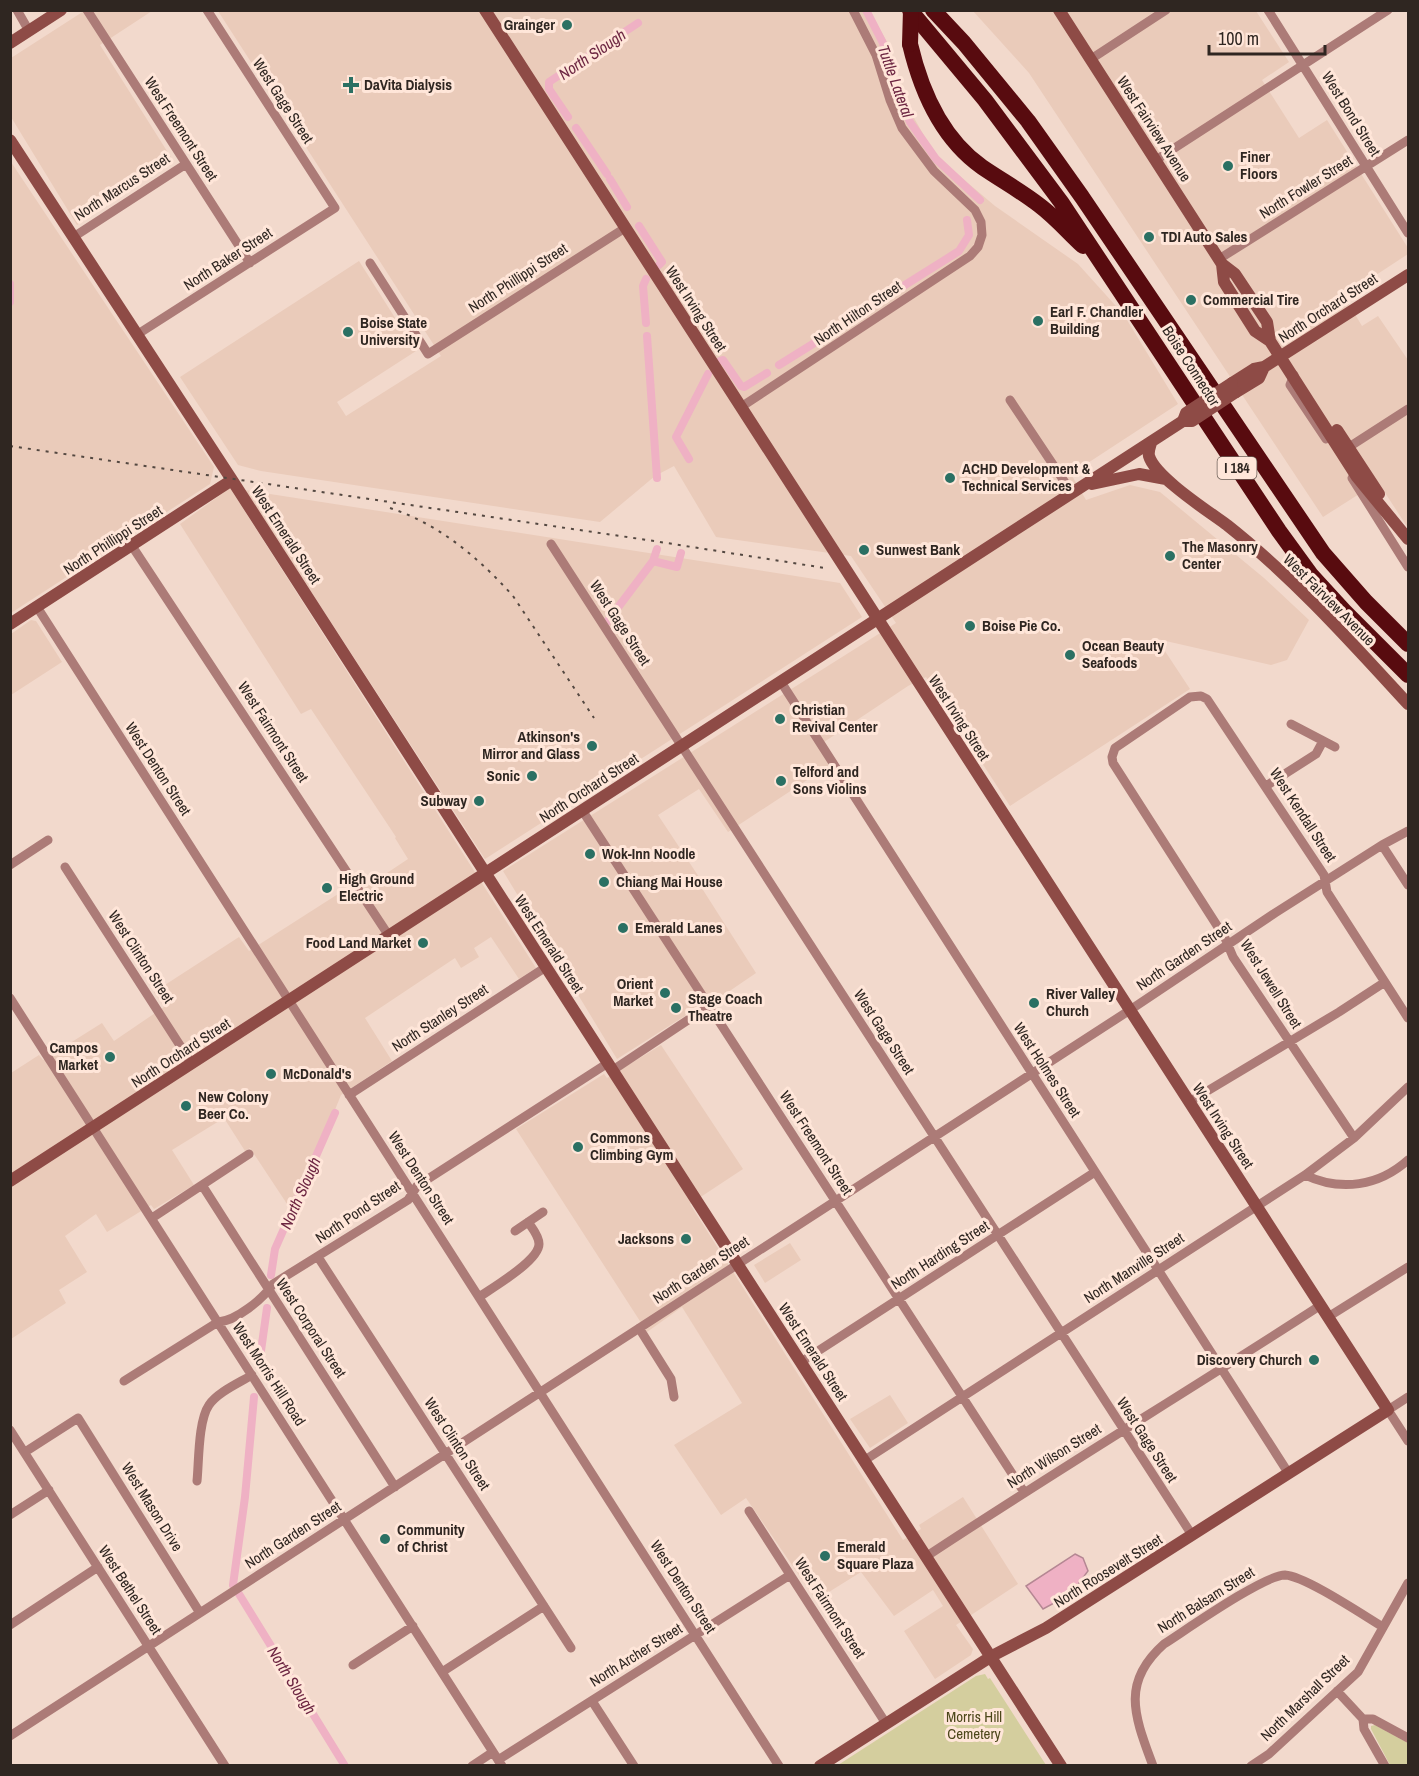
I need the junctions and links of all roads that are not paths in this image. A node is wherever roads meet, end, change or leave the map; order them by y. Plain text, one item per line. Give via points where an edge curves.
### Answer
1 (17, 10) edge
2 (61, 10) edge
3 (87, 10) edge
4 (207, 10) edge
5 (485, 10) edge
6 (853, 10) edge
7 (910, 10) edge
8 (933, 10) edge
9 (1059, 10) edge
10 (1166, 10) edge
11 (1268, 10) edge
12 (1388, 10) edge
13 (29, 31) junction
14 (10, 44) edge
15 (1090, 59) junction
16 (1303, 65) junction
17 (10, 140) edge
18 (1408, 140) edge
19 (1156, 160) junction
20 (186, 164) junction
21 (1367, 167) junction
22 (335, 208) joint
23 (625, 228) junction
24 (1408, 233) edge
25 (75, 236) junction
26 (1221, 262) junction
27 (250, 263) junction
28 (370, 263) dead end
29 (1104, 266) junction
30 (1408, 275) edge
31 (138, 334) junction
32 (1281, 356) junction
33 (1294, 375) junction
34 (1010, 400) dead end
35 (741, 407) junction
36 (1408, 409) edge
37 (1151, 443) junction
38 (1349, 447) junction
39 (232, 480) junction
40 (1167, 480) junction
41 (1078, 490) junction
42 (1408, 539) edge
43 (550, 544) dead end
44 (132, 546) junction
45 (1408, 567) edge
46 (37, 608) junction
47 (1375, 612) junction
48 (878, 619) junction
49 (10, 624) edge
50 (1408, 638) edge
51 (1408, 644) edge
52 (1388, 655) junction
53 (1408, 675) edge
54 (781, 682) junction
55 (1408, 682) edge
56 (1201, 696) joint
57 (1408, 704) edge
58 (1291, 724) dead end
59 (1323, 741) junction
60 (682, 746) junction
61 (1335, 747) dead end
62 (1266, 786) junction
63 (582, 810) junction
64 (1408, 831) edge
65 (48, 840) dead end
66 (1382, 845) junction
67 (10, 865) edge
68 (65, 867) dead end
69 (486, 874) junction
70 (1324, 883) junction
71 (1408, 885) edge
72 (389, 936) junction
73 (1228, 944) junction
74 (546, 967) junction
75 (1384, 982) junction
76 (10, 998) edge
77 (289, 1000) junction
78 (709, 1006) junction
79 (1130, 1010) junction
80 (1408, 1018) edge
81 (1289, 1041) junction
82 (192, 1064) junction
83 (610, 1066) junction
84 (1031, 1074) junction
85 (1408, 1087) edge
86 (349, 1095) junction
87 (1189, 1102) junction
88 (93, 1127) junction
89 (934, 1137) junction
90 (1354, 1138) junction
91 (249, 1154) dead end
92 (1408, 1160) edge
93 (1095, 1172) junction
94 (1305, 1175) junction
95 (10, 1181) edge
96 (202, 1185) junction
97 (412, 1193) junction
98 (835, 1201) junction
99 (1257, 1207) junction
100 (543, 1212) dead end
101 (152, 1218) junction
102 (528, 1222) junction
103 (515, 1231) dead end
104 (997, 1235) junction
105 (318, 1257) junction
106 (738, 1264) junction
107 (1408, 1267) edge
108 (1158, 1270) junction
109 (269, 1290) junction
110 (479, 1297) junction
111 (899, 1299) junction
112 (1321, 1305) junction
113 (1328, 1317) junction
114 (218, 1322) junction
115 (639, 1328) junction
116 (1060, 1333) junction
117 (801, 1362) junction
118 (1221, 1369) junction
119 (252, 1375) junction
120 (124, 1381) dead end
121 (540, 1392) junction
122 (674, 1397) dead end
123 (962, 1397) junction
124 (1408, 1397) edge
125 (1388, 1410) junction
126 (10, 1430) edge
127 (1123, 1430) junction
128 (1408, 1441) edge
129 (24, 1452) junction
130 (445, 1454) junction
131 (865, 1460) junction
132 (1289, 1474) junction
133 (197, 1481) dead end
134 (395, 1487) junction
135 (49, 1490) junction
136 (1024, 1492) junction
137 (749, 1511) dead end
138 (10, 1515) edge
139 (344, 1519) junction
140 (1192, 1535) junction
141 (927, 1556) junction
142 (99, 1567) junction
143 (790, 1575) junction
144 (1408, 1583) edge
145 (544, 1606) junction
146 (200, 1613) junction
147 (10, 1624) edge
148 (413, 1626) junction
149 (1383, 1627) junction
150 (696, 1635) junction
151 (149, 1646) junction
152 (571, 1648) dead end
153 (992, 1656) junction
154 (353, 1665) dead end
155 (442, 1672) junction
156 (1337, 1691) junction
157 (592, 1701) junction
158 (1363, 1719) junction
159 (885, 1722) junction
160 (10, 1736) edge
161 (1408, 1738) edge
162 (498, 1759) edge
163 (225, 1766) edge
164 (472, 1766) edge
165 (634, 1766) edge
166 (779, 1766) edge
167 (820, 1766) edge
168 (1061, 1766) edge
169 (1153, 1766) edge
170 (1251, 1766) edge
171 (1385, 1766) edge

1 - 13 street
2 - 13 street
3 - 20 street, West Freemont Street
4 - 22 street, West Gage Street
5 - 23 street, West Irving Street
6 - 35 street, North Hilton Street via 876,55 902,128 933,171 975,210 982,235 970,256
7 - 29 highway, Boise Connector / I 184 via 985,100
7 - 29 highway, bridge via 910,44 917,72 937,118 956,144 980,166 1040,206
8 - 47 highway, Boise Connector / I 184 via 1028,121 1323,553
9 - 15 street, West Fairview Avenue
10 - 15 street
11 - 16 street, West Bond Street
12 - 16 street
13 - 14 street
15 - 19 street, West Fairview Avenue
16 - 19 street
16 - 21 street, West Bond Street
17 - 25 street, West Emerald Street
18 - 21 street, North Fowler Street
19 - 26 street, West Fairview Avenue
20 - 25 street, North Marcus Street
20 - 27 street, West Freemont Street
21 - 24 street, West Bond Street
21 - 26 street, North Fowler Street
22 - 27 street, North Baker Street
23 - 28 street, North Phillippi Street via 428,354
23 - 35 street, West Irving Street
25 - 31 street, West Emerald Street
26 - 32 street, West Fairview Avenue via 1224,282 1255,331 1270,341
27 - 31 street, North Baker Street
29 - 52 highway, Boise Connector / I 184 via 1286,540 1317,582
30 - 32 street, North Orchard Street
31 - 39 street, West Emerald Street
32 - 33 street, West Fairview Avenue
32 - 37 street, North Orchard Street, bridge via 1186,413 1182,422
33 - 38 street, West Fairview Avenue via 1303,377
33 - 42 street via 1357,477
33 - 45 street, West Fairview Avenue via 1290,385
34 - 41 street
35 - 48 street, West Irving Street
36 - 38 street
37 - 40 street via 1150,459
37 - 41 street, North Orchard Street
38 - 42 street, West Fairview Avenue
39 - 44 street, North Phillippi Street
39 - 69 street, West Emerald Street
40 - 41 street via 1139,474
40 - 57 street, West Fairview Avenue via 1228,526 1304,594
41 - 48 street, North Orchard Street
43 - 60 street, West Gage Street
44 - 46 street, North Phillippi Street
44 - 72 street, West Fairmont Street
46 - 49 street, North Phillippi Street
46 - 77 street, West Denton Street
47 - 50 highway
47 - 51 highway, Boise Connector / I 184
48 - 54 street, North Orchard Street
48 - 79 street, West Irving Street
52 - 53 highway, Boise Connector / I 184
52 - 55 highway
54 - 60 street, North Orchard Street
54 - 84 street, West Holmes Street
56 - 62 street, West Kendall Street via 1212,706
56 - 73 street, West Jewell Street via 1190,697 1119,744 1113,752 1113,762
58 - 59 street
59 - 61 street
59 - 62 street via 1316,754
60 - 63 street, North Orchard Street
60 - 89 street, West Gage Street
62 - 70 street, West Kendall Street via 1324,875
63 - 69 street, North Orchard Street
63 - 78 street, West Freemont Street
64 - 66 street, North Garden Street
65 - 67 street
66 - 70 street, North Garden Street
66 - 71 street
68 - 82 street, West Clinton Street
69 - 72 street, North Orchard Street
69 - 74 street, West Emerald Street
70 - 73 street, North Garden Street
70 - 75 street, West Kendall Street
72 - 77 street, North Orchard Street
73 - 79 street, North Garden Street
73 - 81 street, West Jewell Street
74 - 83 street, West Emerald Street
74 - 86 street, North Stanley Street
75 - 80 street, West Kendall Street
75 - 81 street
76 - 88 street, West Morris Hill Road
77 - 82 street, North Orchard Street
77 - 86 street, West Denton Street
78 - 83 street, North Pond Street
78 - 98 street, West Freemont Street
79 - 84 street, North Garden Street
79 - 87 street, West Irving Street
81 - 87 street
81 - 90 street, West Jewell Street
82 - 88 street, North Orchard Street
83 - 97 street, North Pond Street via 417,1186
83 - 106 street, West Emerald Street
84 - 89 street, North Garden Street
84 - 93 street, West Holmes Street
85 - 90 street, North Manville Street
86 - 97 street, West Denton Street
87 - 99 street, West Irving Street
88 - 95 street, North Orchard Street
88 - 101 street, West Morris Hill Road
89 - 98 street, North Garden Street
89 - 104 street, West Gage Street
90 - 94 street, North Manville Street
91 - 96 street
92 - 94 street via 1389,1175 1359,1184 1341,1185
93 - 104 street, North Harding Street
93 - 108 street, West Holmes Street
94 - 99 street, North Manville Street
96 - 101 street
96 - 109 street, West Corporal Street
97 - 105 street, North Pond Street via 408,1200
97 - 110 street, West Denton Street
98 - 106 street, North Garden Street
98 - 111 street, West Freemont Street
99 - 108 street, North Manville Street
99 - 112 street, West Irving Street
100 - 102 street
101 - 114 street, West Morris Hill Road
102 - 103 street
102 - 110 street via 539,1244 537,1252
104 - 111 street, North Harding Street
104 - 116 street, West Gage Street
105 - 109 street, North Pond Street
105 - 130 street, West Clinton Street
106 - 115 street, North Garden Street
106 - 117 street, West Emerald Street
107 - 113 street
108 - 116 street, North Manville Street
108 - 118 street, West Holmes Street
109 - 114 street, North Pond Street via 264,1298
109 - 134 street, West Corporal Street
110 - 121 street, West Denton Street
111 - 117 street, North Harding Street
111 - 123 street, West Freemont Street
112 - 113 street, West Irving Street
112 - 118 street, North Wilson Street
113 - 125 street, West Irving Street
114 - 119 street, West Morris Hill Road
114 - 120 street, North Pond Street
115 - 121 street, North Garden Street
115 - 122 street via 671,1379
116 - 123 street, North Manville Street
116 - 127 street, West Gage Street
117 - 131 street, West Emerald Street
118 - 127 street, North Wilson Street
118 - 132 street, West Holmes Street
119 - 133 street via 208,1406
119 - 139 street, West Morris Hill Road
121 - 130 street, North Garden Street
121 - 150 street, West Denton Street
123 - 131 street, North Manville Street
123 - 136 street, West Freemont Street
124 - 125 street, North Roosevelt Street
125 - 128 street, West Irving Street
125 - 132 street, North Roosevelt Street
126 - 129 street, West Bethel Street
127 - 136 street, North Wilson Street
127 - 140 street, West Gage Street
129 - 135 street, West Bethel Street
129 - 146 street, West Mason Drive via 78,1418
130 - 134 street, North Garden Street
130 - 145 street, West Clinton Street
131 - 141 street, West Emerald Street
132 - 140 street, North Roosevelt Street
134 - 139 street, North Garden Street
135 - 138 street
135 - 142 street, West Bethel Street
136 - 141 street, North Wilson Street
137 - 143 street, West Fairmont Street
139 - 146 street, North Garden Street
139 - 148 street, West Morris Hill Road
140 - 153 street, North Roosevelt Street via 1046,1628
141 - 153 street, West Emerald Street
142 - 147 street
142 - 151 street, West Bethel Street
143 - 150 street, North Archer Street
143 - 159 street, West Fairmont Street
144 - 149 street, North Marshall Street
145 - 152 street, West Clinton Street
145 - 155 street
146 - 151 street, North Garden Street
148 - 154 street
148 - 155 street, West Morris Hill Road
149 - 156 street, North Marshall Street via 1358,1672
149 - 169 street, North Balsam Street via 1303,1580 1284,1575 1262,1582 1164,1644 1142,1669 1134,1691 1135,1703 1139,1729
150 - 157 street, North Archer Street
150 - 166 street, West Denton Street
151 - 160 street, North Garden Street
151 - 163 street, West Bethel Street
153 - 159 street, North Roosevelt Street
153 - 168 street, West Emerald Street
155 - 162 street, West Morris Hill Road
156 - 158 street
156 - 170 street, North Marshall Street
157 - 162 street, North Archer Street
157 - 165 street
158 - 161 street via 1373,1719
158 - 171 street via 1364,1730
159 - 167 street, North Roosevelt Street
162 - 164 street, North Archer Street

